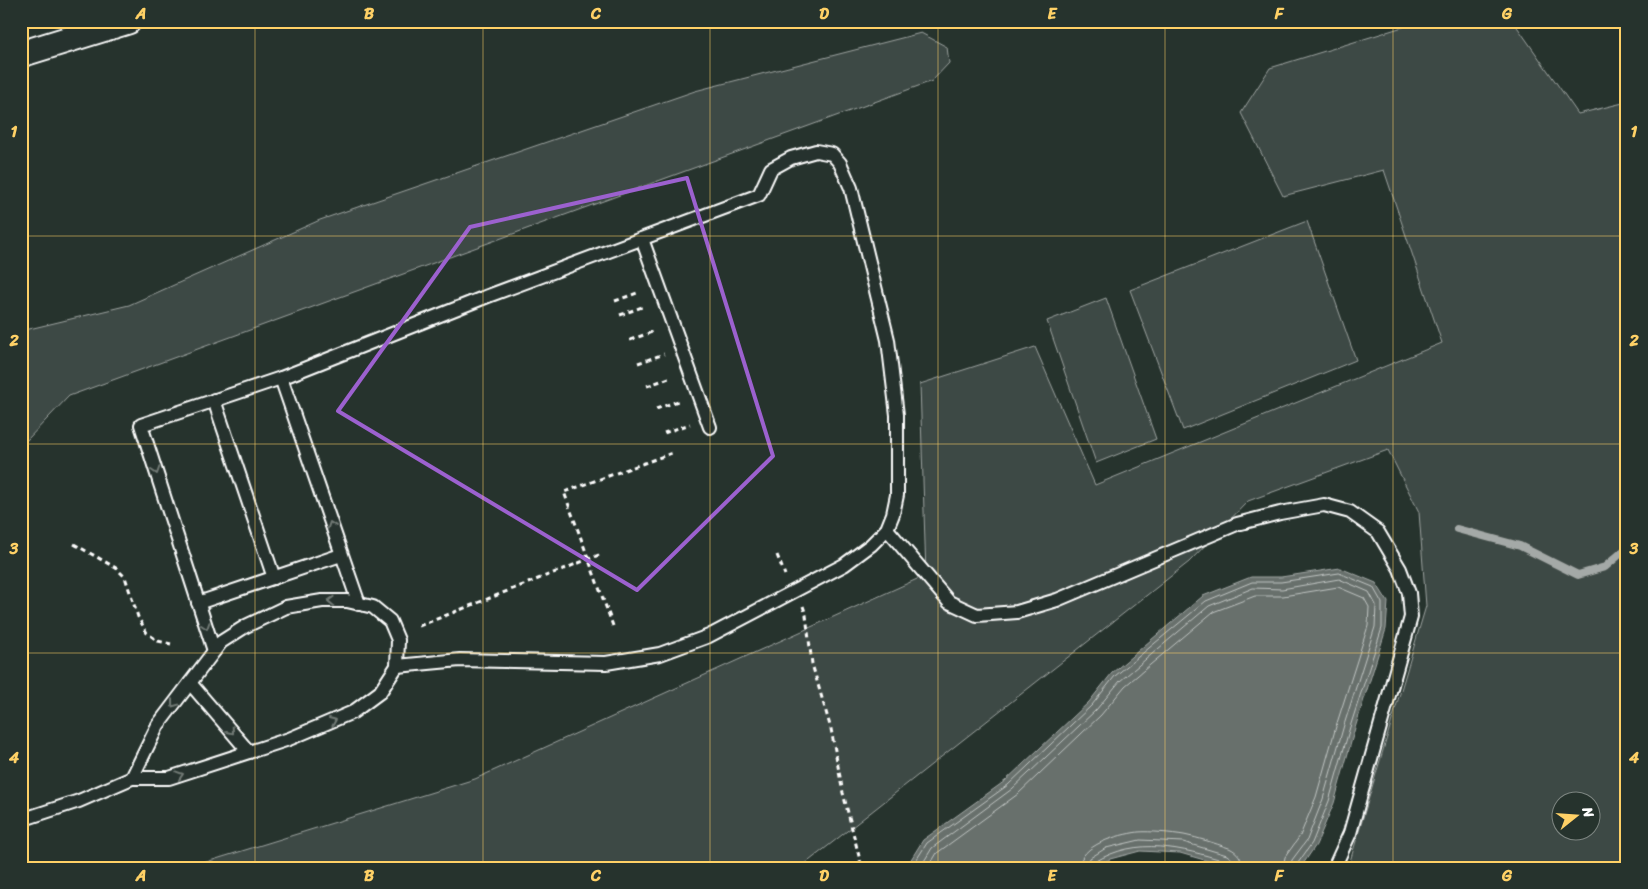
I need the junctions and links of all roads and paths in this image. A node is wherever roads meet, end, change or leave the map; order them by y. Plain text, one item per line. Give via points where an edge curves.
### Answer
1 (128, 21) edge
2 (21, 54) edge
3 (642, 239) junction
4 (659, 285) junction
5 (664, 299) junction
6 (615, 301) dead end
7 (620, 315) dead end
8 (673, 324) junction
9 (630, 340) dead end
10 (682, 347) junction
11 (638, 363) dead end
12 (690, 371) junction
13 (281, 378) junction
14 (647, 386) dead end
15 (698, 394) junction
16 (214, 400) junction
17 (656, 409) dead end
18 (709, 422) joint
19 (664, 432) dead end
20 (672, 453) dead end
21 (887, 529) junction
22 (74, 544) dead end
23 (776, 554) dead end
24 (341, 555) junction
25 (599, 556) dead end
26 (589, 560) junction
27 (274, 578) junction
28 (794, 591) junction
29 (198, 603) junction
30 (359, 604) junction
31 (419, 626) dead end
32 (613, 626) dead end
33 (171, 644) dead end
34 (214, 651) junction
35 (397, 666) junction
36 (190, 683) junction
37 (248, 752) junction
38 (132, 778) junction
39 (21, 820) edge
40 (862, 868) edge
41 (1334, 868) edge

1 - 2 street
3 - 4 lane
3 - 13 lane
3 - 21 lane via 759,195 771,169 791,158 816,151 832,154 840,163 851,188 889,350 897,415 897,495
4 - 5 lane
4 - 6 path
5 - 7 path
5 - 8 lane
8 - 9 path
8 - 10 lane
10 - 11 path
10 - 12 lane
12 - 14 path
12 - 15 lane
13 - 16 lane
24 -> 13 lane
15 - 17 path
15 - 18 lane
16 - 27 lane
16 -> 29 lane via 141,425
18 - 19 path
20 - 26 path via 564,492
21 - 28 lane via 844,565
21 - 41 lane via 949,602 977,615 1017,612 1056,600 1237,524 1280,513 1324,505 1350,512 1378,532 1400,569 1409,593 1411,617 1350,833
22 - 33 path via 116,568 125,578 147,633 158,641
23 - 28 path
24 - 27 lane
24 - 30 lane
25 - 26 path
26 - 31 path
26 - 32 path
27 - 29 lane
28 - 35 lane via 709,636 660,654 606,663 460,660
28 - 40 path via 806,614 812,664 831,729
29 -> 34 lane
30 -> 34 lane via 322,601 286,607 246,626 221,642
30 - 35 lane via 373,608 390,621 398,640
34 - 36 lane
37 -> 35 lane via 353,712 380,692
36 -> 37 lane
36 -> 38 lane via 158,725
38 -> 37 lane via 169,778
38 - 39 lane

